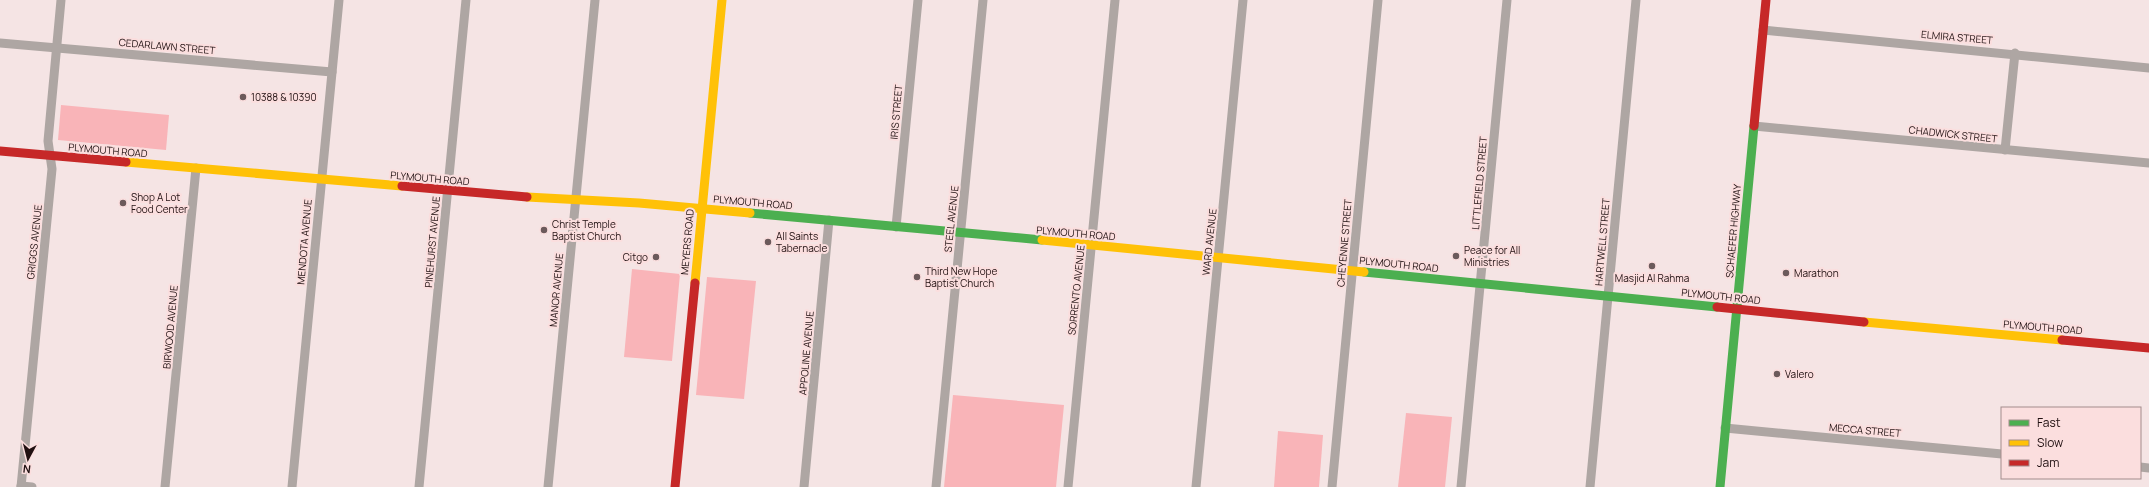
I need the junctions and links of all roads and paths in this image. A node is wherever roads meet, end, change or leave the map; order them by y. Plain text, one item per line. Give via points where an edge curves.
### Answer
1 (61, 0) edge
2 (339, 0) edge
3 (466, 0) edge
4 (595, 0) edge
5 (722, 0) edge
6 (918, 0) edge
7 (983, 0) edge
8 (1115, 0) edge
9 (1243, 0) edge
10 (1378, 0) edge
11 (1507, 0) edge
12 (1636, 0) edge
13 (1766, 0) edge
14 (1763, 30) junction
15 (0, 43) edge
16 (57, 48) junction
17 (2015, 53) junction
18 (2149, 68) edge
19 (332, 72) junction
20 (1754, 126) junction
21 (2005, 150) junction
22 (0, 151) edge
23 (50, 156) junction
24 (2149, 163) edge
25 (196, 168) junction
26 (321, 179) junction
27 (448, 190) junction
28 (575, 200) junction
29 (701, 209) junction
30 (830, 220) junction
31 (896, 227) junction
32 (960, 233) junction
33 (1091, 245) junction
34 (1219, 257) junction
35 (1353, 270) junction
36 (1480, 283) junction
37 (1608, 295) junction
38 (1737, 308) junction
39 (2149, 348) edge
40 (1725, 428) junction
41 (2001, 454) edge
42 (21, 487) edge
43 (32, 487) edge
44 (165, 487) edge
45 (292, 487) edge
46 (419, 487) edge
47 (548, 487) edge
48 (674, 487) edge
49 (804, 487) edge
50 (936, 487) edge
51 (1068, 487) edge
52 (1196, 487) edge
53 (1332, 487) edge
54 (1461, 487) edge
55 (1590, 487) edge
56 (1720, 487) edge

1 - 16 street, GRIGGS AVENUE
2 - 19 street, MENDOTA AVENUE
3 - 27 street, PINEHURST AVENUE
4 - 28 street, MANOR AVENUE
5 - 29 main road, MEYERS ROAD
6 - 31 street, IRIS STREET
7 - 32 street, STEEL AVENUE
8 - 33 street, SORRENTO AVENUE
9 - 34 street, WARD AVENUE
10 - 35 street, CHEYENNE STREET
11 - 36 street, LITTLEFIELD STREET
12 - 37 street, HARTWELL STREET
13 - 14 main road, SCHAEFER HIGHWAY
14 - 17 street, ELMIRA STREET
14 - 20 main road, SCHAEFER HIGHWAY
15 - 16 street, CEDARLAWN STREET
16 - 19 street, CEDARLAWN STREET
16 - 23 street, GRIGGS AVENUE via 48,141
17 - 18 street, ELMIRA STREET
17 - 21 street
19 - 26 street, MENDOTA AVENUE
20 - 21 street, CHADWICK STREET
20 - 38 main road, SCHAEFER HIGHWAY
21 - 24 street, CHADWICK STREET
22 - 23 main road, PLYMOUTH ROAD
23 - 25 main road, PLYMOUTH ROAD
23 - 42 street, GRIGGS AVENUE via 52,172
25 - 26 main road, PLYMOUTH ROAD
25 - 44 street, BIRWOOD AVENUE
26 - 27 main road, PLYMOUTH ROAD
26 - 45 street, MENDOTA AVENUE
27 - 28 main road, PLYMOUTH ROAD
27 - 46 street, PINEHURST AVENUE
28 - 29 main road, PLYMOUTH ROAD via 639,202
28 - 47 street, MANOR AVENUE
29 - 30 main road, PLYMOUTH ROAD
29 - 48 main road, MEYERS ROAD
30 - 31 main road, PLYMOUTH ROAD
30 - 49 street, APPOLINE AVENUE
31 - 32 main road, PLYMOUTH ROAD
32 - 33 main road, PLYMOUTH ROAD
32 - 50 street, STEEL AVENUE
33 - 34 main road, PLYMOUTH ROAD
33 - 51 street, SORRENTO AVENUE
34 - 35 main road, PLYMOUTH ROAD
34 - 52 street, WARD AVENUE
35 - 36 main road, PLYMOUTH ROAD
35 - 53 street, CHEYENNE STREET
36 - 37 main road, PLYMOUTH ROAD
36 - 54 street, LITTLEFIELD STREET
37 - 38 main road, PLYMOUTH ROAD
37 - 55 street, HARTWELL STREET
38 - 39 main road, PLYMOUTH ROAD
38 - 40 main road, SCHAEFER HIGHWAY
40 - 41 street, MECCA STREET
40 - 56 main road, SCHAEFER HIGHWAY
42 - 43 street

